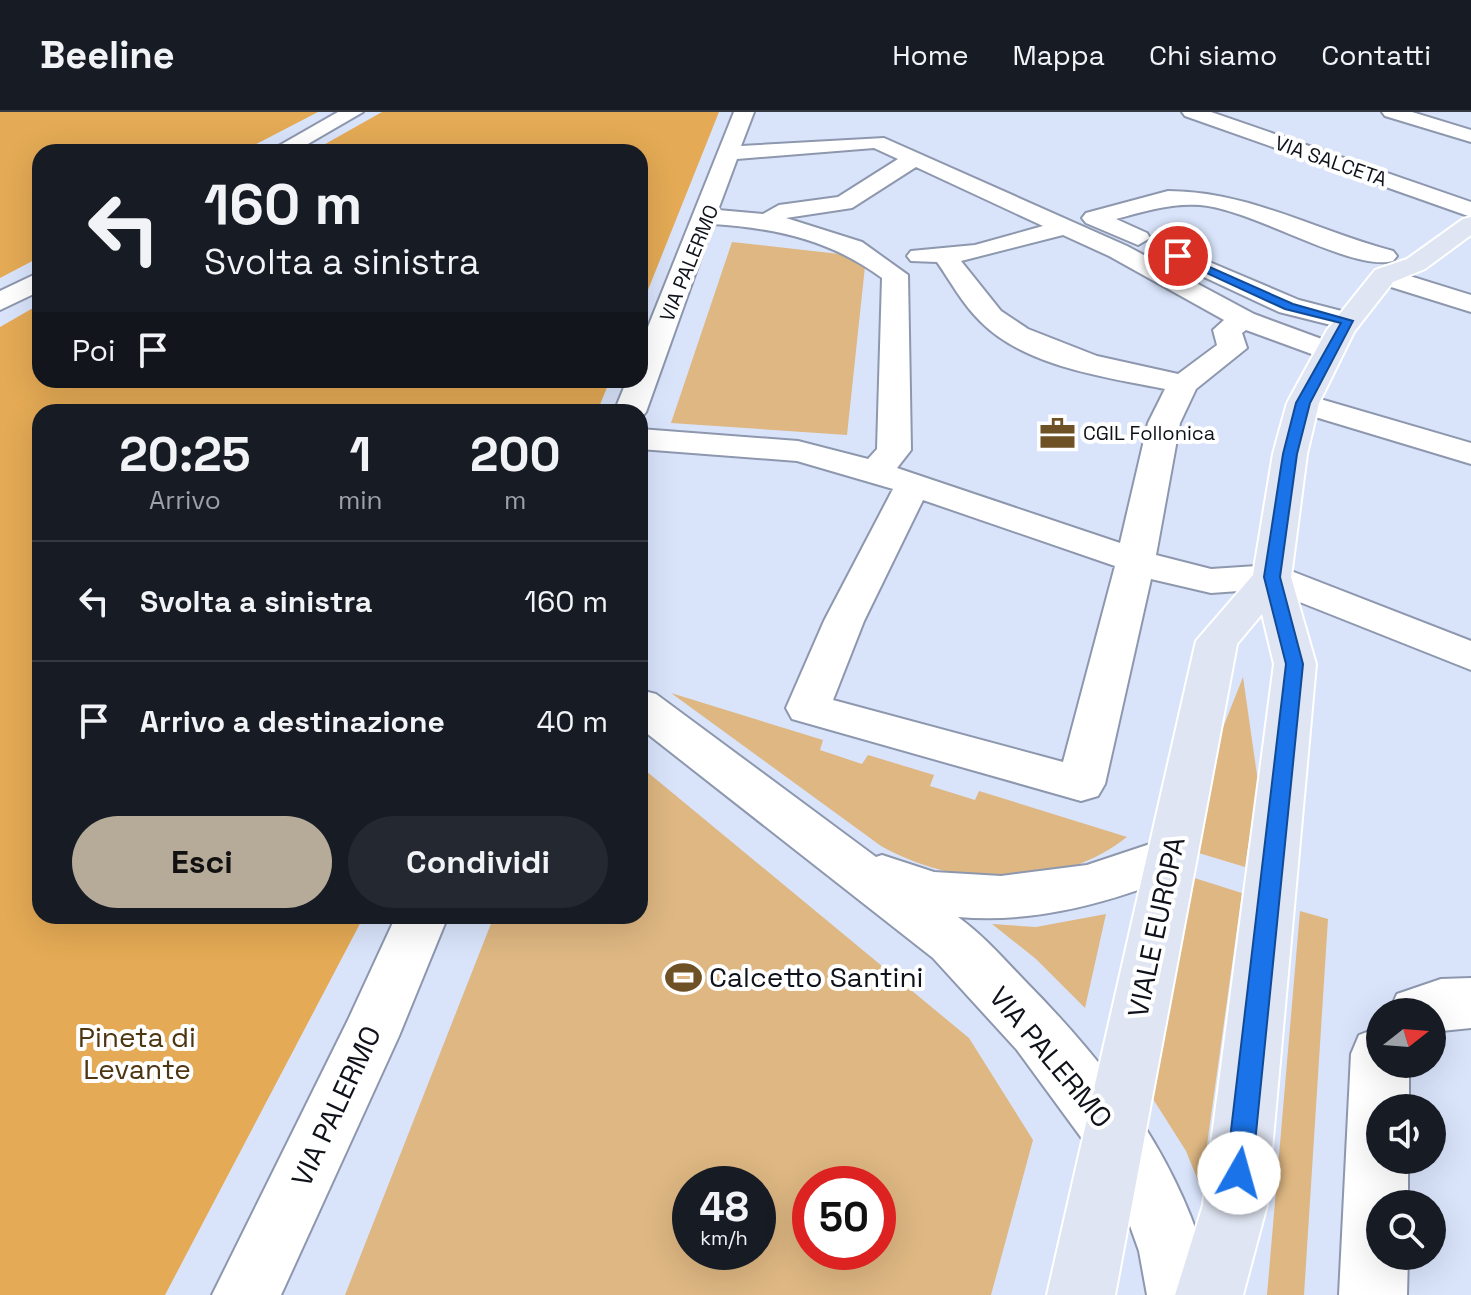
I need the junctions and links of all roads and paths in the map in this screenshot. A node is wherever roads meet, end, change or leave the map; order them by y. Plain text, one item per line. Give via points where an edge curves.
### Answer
1 (353, 112) edge
2 (744, 112) edge
3 (1192, 112) edge
4 (1392, 112) edge
5 (1471, 136) edge
6 (293, 144) edge
7 (731, 153) junction
8 (916, 160) junction
9 (1465, 202) edge
10 (707, 217) junction
11 (769, 221) junction
12 (1471, 224) edge
13 (1062, 228) junction
14 (944, 255) junction
15 (873, 257) junction
16 (1384, 266) junction
17 (32, 284) edge
18 (0, 302) edge
19 (1471, 304) edge
20 (1244, 320) junction
21 (1347, 321) junction
22 (1328, 351) junction
23 (648, 366) edge
24 (1183, 384) junction
25 (1303, 403) junction
26 (648, 440) edge
27 (1471, 454) edge
28 (894, 479) junction
29 (1135, 563) junction
30 (1272, 577) junction
31 (1471, 656) edge
32 (648, 711) edge
33 (1171, 857) junction
34 (853, 866) junction
35 (419, 924) edge
36 (1471, 1003) edge
37 (1446, 1004) edge
38 (1378, 1078) edge
39 (1113, 1130) junction
40 (246, 1295) edge
41 (1081, 1295) edge
42 (1181, 1295) edge
43 (1209, 1295) edge
44 (1373, 1295) edge

1 - 6 street
2 - 7 street, VIA PALERMO
3 - 9 street, VIA SALCETA
4 - 5 street
7 - 8 street via 877,142
7 - 10 street, VIA PALERMO
8 - 11 street via 844,203 779,212
8 - 13 street
9 - 16 main road via 1416,229
10 - 11 street
10 - 23 street, VIA PALERMO
11 - 15 street via 841,241
12 - 16 main road via 1416,264
13 - 14 street
13 - 20 street via 1118,251
14 - 15 street
14 - 24 street via 995,321 1025,338 1063,356
15 - 28 street via 895,275
16 - 19 street
16 - 21 main road
16 - 21 street via 1263,213 1203,198 1168,198 1094,218 1289,306
17 - 18 street
20 - 22 street
20 - 24 street via 1227,330 1232,348
21 - 22 main road
22 - 25 main road
24 - 29 street via 1164,423
25 - 27 street
25 - 30 main road
26 - 28 street via 798,451
28 - 29 street
28 - 29 street via 808,708 1081,784
29 - 30 street via 1203,581
30 - 31 street
30 - 33 main road, VIALE EUROPA via 1217,641
30 - 43 main road via 1295,664 1235,1205
32 - 34 street, VIA PALERMO
33 - 34 street, VIA PALERMO via 1116,880 1011,899 939,894
33 - 39 main road, VIALE EUROPA
34 - 39 street, VIA PALERMO via 952,942 1037,1032
35 - 40 street, VIA PALERMO
36 - 37 street
38 - 44 street
39 - 41 main road, VIALE EUROPA
39 - 42 street, VIA PALERMO via 1150,1193 1172,1251

